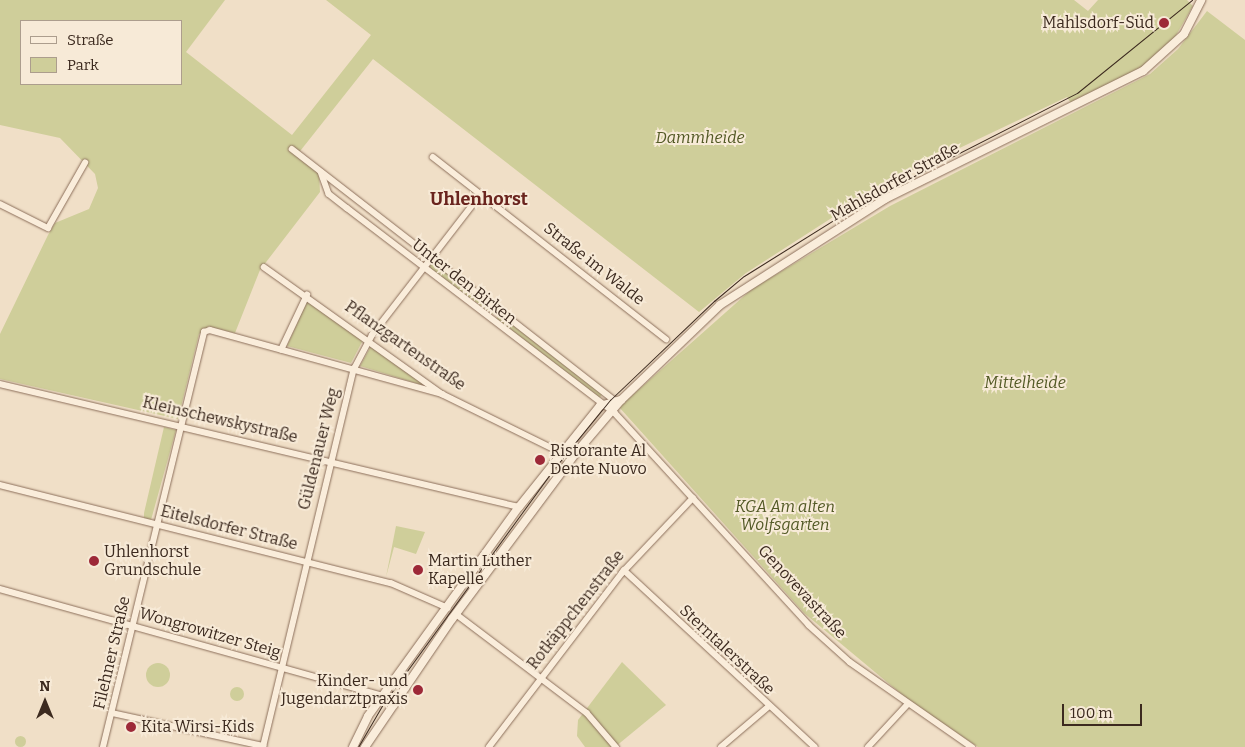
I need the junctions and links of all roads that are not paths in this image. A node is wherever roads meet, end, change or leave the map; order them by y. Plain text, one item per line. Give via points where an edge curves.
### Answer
1 (1200, 0) edge
2 (292, 149) dead end
3 (433, 157) dead end
4 (86, 163) dead end
5 (321, 172) junction
6 (481, 194) junction
7 (0, 204) edge
8 (422, 250) dead end
9 (440, 264) dead end
10 (264, 266) dead end
11 (423, 267) junction
12 (307, 295) junction
13 (370, 338) junction
14 (666, 339) dead end
15 (281, 350) junction
16 (354, 369) junction
17 (0, 384) edge
18 (442, 394) junction
19 (619, 401) junction
20 (600, 406) junction
21 (611, 411) junction
22 (179, 426) junction
23 (562, 453) junction
24 (329, 460) junction
25 (0, 485) edge
26 (693, 498) junction
27 (520, 507) junction
28 (156, 524) junction
29 (306, 561) junction
30 (624, 570) junction
31 (0, 589) edge
32 (448, 608) junction
33 (456, 614) junction
34 (132, 625) junction
35 (281, 668) junction
36 (540, 678) junction
37 (384, 696) junction
38 (393, 702) junction
39 (908, 704) junction
40 (768, 707) junction
41 (112, 713) junction
42 (103, 747) edge
43 (263, 747) edge
44 (353, 747) edge
45 (365, 747) edge
46 (489, 747) edge
47 (616, 747) edge
48 (721, 747) edge
49 (815, 747) edge
50 (868, 747) edge
51 (972, 747) edge

1 - 19 main road, Mahlsdorfer Straße via 1195,14 1174,46 1143,71 907,187 747,284
2 - 5 street, Unter den Birken
3 - 6 street, Straße im Walde
4 - 7 street via 48,228
5 - 8 street, Unter den Birken
5 - 11 street, Unter den Birken via 330,194
6 - 11 street, Güldenauer Weg
6 - 14 street, Straße im Walde
9 - 19 street, Unter den Birken
10 - 12 street, Pflanzgartenstraße
11 - 13 street, Güldenauer Weg
11 - 20 street, Unter den Birken
12 - 13 street, Pflanzgartenstraße
12 - 15 street
13 - 16 street, Güldenauer Weg
13 - 18 street, Pflanzgartenstraße
15 - 16 street
15 - 22 street, Filehner Straße via 204,332
16 - 18 street
16 - 24 street, Güldenauer Weg
17 - 22 street, Kleinschewskystraße
18 - 23 street, Pflanzgartenstraße
19 - 20 main road, Mahlsdorfer Straße
19 - 21 main road, Mahlsdorfer Straße
20 - 21 street, Unter den Birken
20 - 23 main road
21 - 26 street, Genovevastraße
21 - 33 main road, Mahlsdorfer Straße
22 - 24 street, Kleinschewskystraße
22 - 28 street, Filehner Straße
23 - 27 main road
24 - 27 street, Kleinschewskystraße
24 - 29 street, Güldenauer Weg
25 - 28 street, Eitelsdorfer Straße
26 - 30 street, Rotkäppchenstraße
26 - 39 street, Genovevastraße via 809,625
27 - 32 main road
28 - 29 street, Eitelsdorfer Straße
28 - 34 street, Filehner Straße
29 - 32 street, Eitelsdorfer Straße via 391,583
29 - 35 street, Güldenauer Weg
30 - 36 street, Rotkäppchenstraße
30 - 40 street, Sterntalerstraße
31 - 34 street, Wongrowitzer Steig
32 - 33 main road
32 - 37 main road
33 - 36 street
33 - 38 main road, Mahlsdorfer Straße
34 - 35 street, Wongrowitzer Steig
34 - 41 street, Filehner Straße
35 - 37 street, Wongrowitzer Steig
35 - 43 street, Güldenauer Weg
36 - 46 street, Rotkäppchenstraße
36 - 47 street via 596,721
37 - 38 main road
37 - 44 main road
38 - 45 main road, Mahlsdorfer Straße
39 - 50 street
39 - 51 street, Genovevastraße
40 - 48 street
40 - 49 street, Sterntalerstraße
41 - 42 street, Filehner Straße
41 - 43 street

